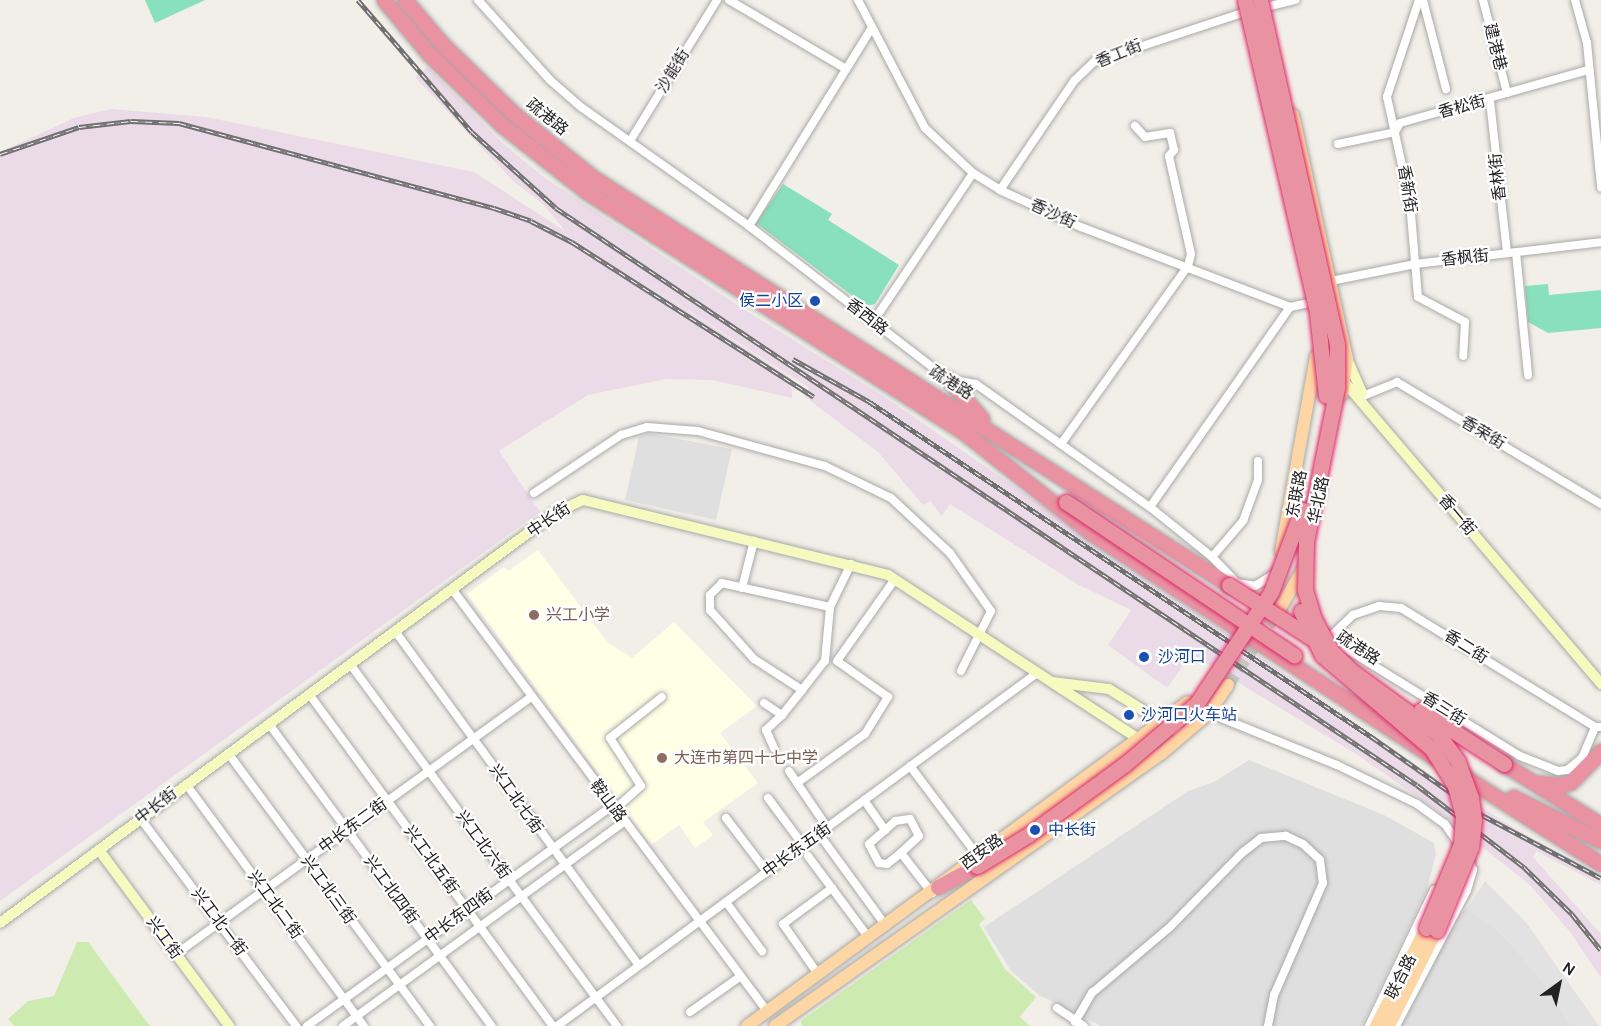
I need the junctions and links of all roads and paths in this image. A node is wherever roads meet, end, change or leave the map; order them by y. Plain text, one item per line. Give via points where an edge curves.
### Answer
1 (384, 0) edge
2 (405, 0) edge
3 (478, 0) edge
4 (717, 0) edge
5 (729, 0) edge
6 (858, 0) edge
7 (1295, 0) edge
8 (1421, 0) edge
9 (1483, 0) edge
10 (1575, 0) edge
11 (1265, 2) edge
12 (1242, 4) edge
13 (872, 28) junction
14 (846, 69) junction
15 (1589, 70) junction
16 (1446, 89) dead end
17 (1507, 93) junction
18 (1490, 101) junction
19 (1135, 126) dead end
20 (1395, 132) junction
21 (630, 141) junction
22 (1599, 141) edge
23 (1338, 144) dead end
24 (973, 173) junction
25 (1601, 187) edge
26 (1000, 190) junction
27 (749, 226) junction
28 (1601, 242) edge
29 (1511, 253) junction
30 (1415, 264) junction
31 (1188, 266) junction
32 (1331, 281) junction
33 (1335, 298) junction
34 (1309, 303) junction
35 (1290, 307) junction
36 (873, 322) junction
37 (1316, 344) junction
38 (1463, 356) dead end
39 (1347, 359) junction
40 (1528, 375) dead end
41 (948, 379) junction
42 (1344, 382) junction
43 (1364, 396) junction
44 (961, 430) junction
45 (992, 430) junction
46 (1061, 444) junction
47 (1258, 461) dead end
48 (534, 493) dead end
49 (1601, 504) edge
50 (1150, 507) junction
51 (1302, 510) junction
52 (754, 541) junction
53 (1212, 557) junction
54 (851, 564) junction
55 (1276, 573) junction
56 (895, 579) junction
57 (742, 588) junction
58 (452, 589) junction
59 (1261, 598) dead end
60 (830, 607) junction
61 (1278, 612) joint
62 (395, 631) junction
63 (981, 635) junction
64 (1330, 637) junction
65 (350, 664) junction
66 (961, 671) dead end
67 (1037, 673) junction
68 (1213, 673) dead end
69 (1601, 674) edge
70 (1052, 682) junction
71 (1601, 684) edge
72 (1228, 685) tunnel mouth
73 (802, 690) junction
74 (309, 694) junction
75 (531, 697) junction
76 (662, 697) dead end
77 (764, 703) dead end
78 (1172, 713) junction
79 (1209, 713) junction
80 (1148, 714) junction
81 (782, 715) junction
82 (1160, 721) junction
83 (269, 724) junction
84 (1598, 727) edge
85 (1416, 734) junction
86 (1184, 735) junction
87 (474, 738) junction
88 (1137, 738) junction
89 (774, 748) dead end
90 (1601, 751) edge
91 (228, 753) junction
92 (1161, 754) junction
93 (1435, 758) junction
94 (910, 766) junction
95 (429, 771) junction
96 (789, 771) dead end
97 (1533, 782) junction
98 (797, 783) junction
99 (186, 784) junction
100 (768, 798) dead end
101 (864, 800) junction
102 (388, 801) junction
103 (613, 808) junction
104 (1601, 815) edge
105 (140, 818) junction
106 (726, 818) dead end
107 (624, 822) junction
108 (1445, 825) junction
109 (1601, 825) edge
110 (827, 827) junction
111 (1545, 827) junction
112 (348, 830) junction
113 (885, 830) junction
114 (819, 834) junction
115 (1601, 841) edge
116 (803, 845) junction
117 (99, 850) junction
118 (552, 850) junction
119 (901, 853) junction
120 (808, 856) dead end
121 (1601, 856) edge
122 (306, 860) junction
123 (977, 861) junction
124 (1601, 864) edge
125 (564, 866) junction
126 (766, 872) junction
127 (508, 881) junction
128 (832, 888) junction
129 (1435, 889) junction
130 (264, 890) junction
131 (935, 890) junction
132 (521, 898) junction
133 (1462, 900) junction
134 (726, 902) junction
135 (468, 910) junction
136 (220, 922) junction
137 (0, 923) edge
138 (698, 923) junction
139 (886, 926) junction
140 (481, 927) junction
141 (1431, 929) junction
142 (869, 938) junction
143 (427, 939) junction
144 (762, 951) dead end
145 (176, 954) junction
146 (440, 957) junction
147 (639, 966) junction
148 (386, 969) junction
149 (818, 974) junction
150 (741, 976) junction
151 (399, 986) junction
152 (595, 998) junction
153 (344, 999) junction
154 (1057, 1008) dead end
155 (767, 1011) junction
156 (690, 1012) dead end
157 (357, 1016) junction
158 (1075, 1022) junction
159 (779, 1025) edge
160 (229, 1026) edge
161 (296, 1026) edge
162 (307, 1026) edge
163 (344, 1026) edge
164 (364, 1026) edge
165 (430, 1026) edge
166 (492, 1026) edge
167 (555, 1026) edge
168 (617, 1026) edge
169 (747, 1026) edge
170 (1084, 1026) edge
171 (1268, 1026) edge
172 (1369, 1026) edge
173 (1376, 1026) edge
174 (1389, 1026) edge
175 (1396, 1026) edge

1 - 44 highway via 429,54 502,125 587,192
2 - 45 highway, 疏港路 via 444,46 513,113 592,177
3 - 21 street, 香西路 via 550,80
4 - 21 street, 沙能街
5 - 14 street
6 - 13 street, 香沙街
7 - 11 street, 香工街
8 - 16 street
8 - 20 street, 香新街 via 1387,97
9 - 17 street, 建港巷
10 - 15 street
11 - 12 street, 香工街
11 - 32 main road, 华北路
11 - 141 highway, 东联路, bridge via 1337,344 1337,388 1306,542 1305,590 1314,619 1331,651 1353,672 1438,734 1458,762 1471,798 1471,847
12 - 26 street, 香工街 via 1094,62 1074,81
12 - 34 main road
12 - 51 highway, 东联路, bridge via 1322,343 1327,387
13 - 14 street
13 - 24 street, 香沙街 via 925,128
14 - 27 street
15 - 17 street, 香松街
15 - 22 street
17 - 18 street, 香松街
18 - 20 street, 香松街 via 1400,123
18 - 29 street, 香林街
19 - 31 street via 1145,137 1170,133 1174,150 1169,156 1191,254
20 - 23 street, 香松街
20 - 30 street, 香新街 via 1410,202
21 - 27 street, 香西路
22 - 25 street
24 - 26 street, 香沙街
24 - 36 street
26 - 31 street, 香沙街 via 1081,227
27 - 36 street, 香西路
28 - 29 street, 香枫街
29 - 30 street, 香枫街
29 - 40 street, 香林街
30 - 32 street, 香枫街
30 - 38 street, 香新街 via 1418,297 1465,321
31 - 35 street, 香沙街
31 - 46 street
32 - 33 main road, 华北路
33 - 34 street
33 - 39 main road, 华北路
34 - 35 street
34 - 37 main road
35 - 50 street
36 - 41 street, 香西路
37 - 42 street, 香一街
37 - 55 main road via 1312,397
39 - 42 main road, 华北路
39 - 43 street, 香一街
41 - 45 highway
41 - 46 street, 香西路 via 976,384
42 - 61 main road, 华北路 via 1308,556 1299,580
42 - 71 street, 香一街
43 - 49 street, 香荣街 via 1397,382
43 - 69 street, 香一街
44 - 85 highway, bridge
44 - 93 highway via 1090,532
45 - 97 highway, 疏港路, bridge
46 - 50 street, 香西路
47 - 53 street via 1258,480 1244,521
48 - 63 street via 621,435 647,427 698,431 825,466 891,498 950,553 991,611
50 - 53 street, 香西路
51 - 85 highway, 东联路, bridge via 1297,541 1297,597 1311,639 1360,691
51 - 123 highway, bridge via 1271,592 1197,703 1125,764 1028,835
52 - 54 street, 中长街
52 - 57 street
52 - 58 street, 中长街 via 583,500 566,505
53 - 55 street, 香西路 via 1247,588
54 - 56 street, 中长街
54 - 60 street
55 - 59 main road
56 - 63 street, 中长街
56 - 98 street via 837,661 888,697 865,734
57 - 60 street
57 - 73 street via 722,583 715,586 710,595 710,610 754,659
58 - 62 street, 中长街
58 - 75 street, 鞍山路
60 - 73 street via 825,661
61 - 64 street, 香三街
62 - 65 street, 中长街
62 - 87 street, 兴工北七街
63 - 66 street
63 - 67 street, 中长街
64 - 84 street, 香二街 via 1353,615 1379,606 1401,608
64 - 84 street, 香三街 via 1520,756 1558,771 1567,770 1582,758
65 - 74 street, 中长街
65 - 95 street, 兴工北六街
67 - 70 street, 中长街
67 - 94 street, 中长东五街
68 - 78 main road, 西安路 via 1194,697
70 - 80 street via 1109,689
70 - 88 street, 中长街
72 - 79 main road, 西安路
73 - 81 street
74 - 83 street, 中长街
74 - 102 street, 兴工北五街
75 - 87 street, 中长东二街
75 - 103 street, 鞍山路
76 - 103 street, 中长东四街 via 610,738 641,786
77 - 81 street
78 - 80 street
78 - 82 main road, 西安路
79 - 86 main road, 西安路
79 - 108 street via 1374,782 1417,804
80 - 82 street
81 - 89 street via 766,730
82 - 86 street
82 - 88 main road, 西安路
83 - 91 street, 中长街
83 - 112 street, 兴工北四街
85 - 141 highway, 东联路, bridge via 1447,768 1463,814 1461,844
86 - 92 main road, 西安路
87 - 95 street, 中长东二街
87 - 118 street, 兴工北七街
88 - 92 street, 中长街
88 - 123 main road, 西安路
90 - 97 highway via 1571,782
91 - 99 street, 中长街
91 - 122 street, 兴工北三街
92 - 159 main road, 西安路
93 - 111 highway
93 - 115 highway
94 - 101 street, 中长东五街
94 - 123 street
95 - 102 street, 中长东二街
95 - 127 street, 兴工北六街
96 - 98 street
97 - 104 highway
97 - 109 highway
98 - 110 street
99 - 105 street, 中长街
99 - 130 street, 兴工北二街
100 - 116 street
101 - 110 street, 中长东五街
101 - 113 street
102 - 112 street, 中长东二街
102 - 135 street, 兴工北五街
103 - 107 street, 鞍山路
103 - 118 street, 中长东四街
105 - 117 street, 中长街
105 - 136 street, 兴工北一街
106 - 126 street
107 - 125 street, 中长东四街
107 - 138 street, 鞍山路
108 - 129 street via 1451,851
108 - 133 street via 1473,870
110 - 114 street, 中长东五街
111 - 121 highway
111 - 124 highway
112 - 122 street, 中长东二街
112 - 143 street, 兴工北四街
113 - 119 street via 869,844 870,851 879,863 887,864
113 - 119 street via 903,818 910,819 918,831 914,843
114 - 116 street, 中长东五街
114 - 139 street
116 - 126 street, 中长东五街
117 - 137 street, 中长街
117 - 145 street, 兴工街
118 - 125 street, 兴工北七街
118 - 127 street, 中长东四街
119 - 131 street
120 - 128 street
122 - 130 street, 中长东二街
122 - 148 street, 兴工北三街
123 - 131 highway
125 - 132 street, 中长东四街
125 - 147 street, 兴工北七街
126 - 134 street, 中长东五街
127 - 132 street, 兴工北六街
127 - 135 street, 中长东四街
128 - 142 street
128 - 149 street via 783,924
129 - 133 street via 1450,887 1460,892
129 - 172 street
130 - 136 street, 中长东二街
130 - 153 street, 兴工北二街
131 - 139 main road
132 - 140 street, 中长东四街
132 - 152 street, 兴工北六街
133 - 175 street
134 - 138 street, 中长东五街
134 - 144 street
135 - 140 street, 兴工北五街
135 - 143 street, 中长东四街
136 - 145 street, 中长东二街
136 - 161 street, 兴工北一街
138 - 147 street, 中长东五街
138 - 150 street, 鞍山路
139 - 142 main road
140 - 146 street, 中长东四街
140 - 167 street, 兴工北五街
141 - 173 main road, 联合路
141 - 174 main road, 联合路
142 - 149 main road
143 - 146 street, 兴工北四街
143 - 148 street, 中长东四街
145 - 160 street, 兴工街
146 - 151 street, 中长东四街
146 - 166 street, 兴工北四街
147 - 152 street, 中长东五街
148 - 151 street, 兴工北三街
148 - 153 street, 中长东四街
149 - 155 main road
150 - 155 street, 鞍山路
150 - 156 street
151 - 157 street, 中长东四街
151 - 165 street, 兴工北三街
152 - 167 street, 中长东五街
152 - 168 street, 兴工北六街
153 - 157 street, 兴工北二街
153 - 162 street, 中长东四街
154 - 158 street
155 - 159 main road, 鞍山路
155 - 169 main road
157 - 163 street, 中长东四街
157 - 164 street, 兴工北二街
158 - 170 street
158 - 171 street via 1092,993 1169,928 1242,853 1262,838 1286,836 1303,844 1320,860 1323,883 1274,995

